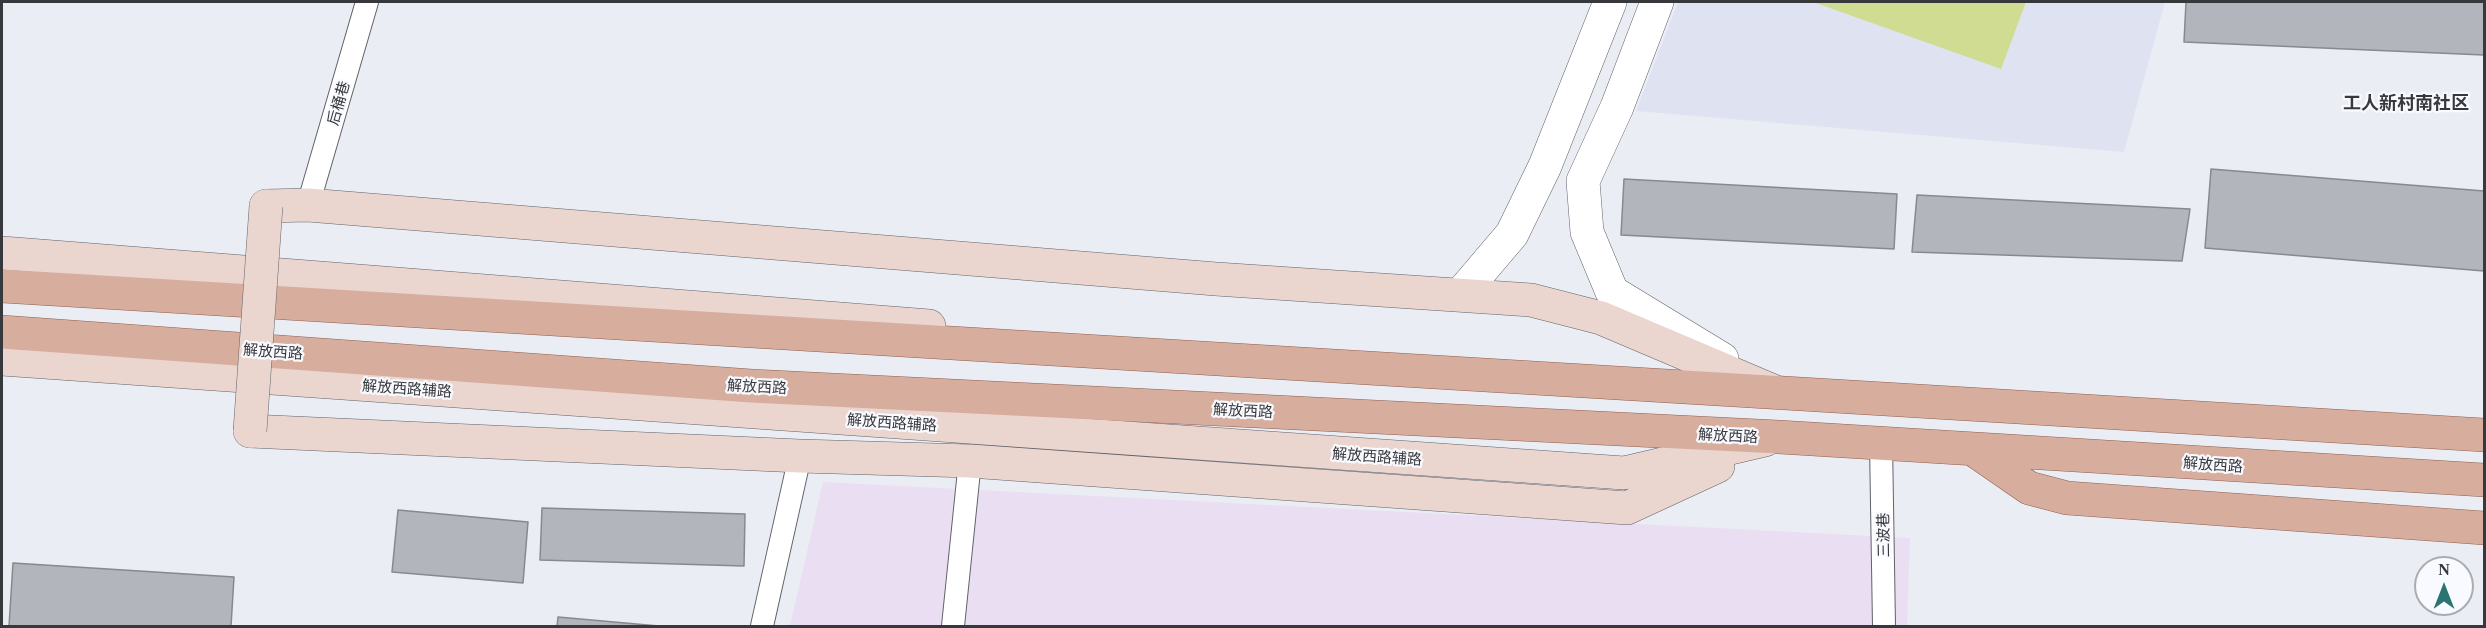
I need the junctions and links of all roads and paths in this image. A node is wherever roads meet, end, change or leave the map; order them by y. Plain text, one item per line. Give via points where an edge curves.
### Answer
1 (368, 2) edge
2 (1610, 2) edge
3 (1657, 2) edge
4 (308, 205) junction
5 (2, 253) edge
6 (2, 286) edge
7 (1461, 294) junction
8 (2, 332) edge
9 (2, 359) edge
10 (1778, 392) junction
11 (2484, 435) edge
12 (1779, 437) junction
13 (1881, 443) junction
14 (1973, 449) junction
15 (800, 456) junction
16 (970, 461) junction
17 (2484, 480) edge
18 (2484, 528) edge
19 (762, 627) edge
20 (953, 627) edge
21 (1884, 627) edge

1 - 4 lane, 后桶巷
2 - 7 street via 1545,166 1512,234
3 - 10 street via 1617,107 1583,181 1587,232 1612,292
4 - 7 main road via 1204,278
4 - 15 main road, bridge via 266,206 250,430
5 - 10 main road
6 - 10 main road
7 - 10 main road via 1531,300 1600,318
8 - 12 main road, 解放西路 via 752,386
9 - 12 main road, 解放西路辅路 via 1624,474
10 - 11 main road
12 - 13 main road, 解放西路
12 - 16 main road via 1627,508
13 - 14 main road, 解放西路
13 - 21 lane, 三波巷
14 - 17 main road, 解放西路
14 - 18 main road via 2030,488 2067,498
15 - 16 main road
15 - 19 lane
16 - 20 lane

